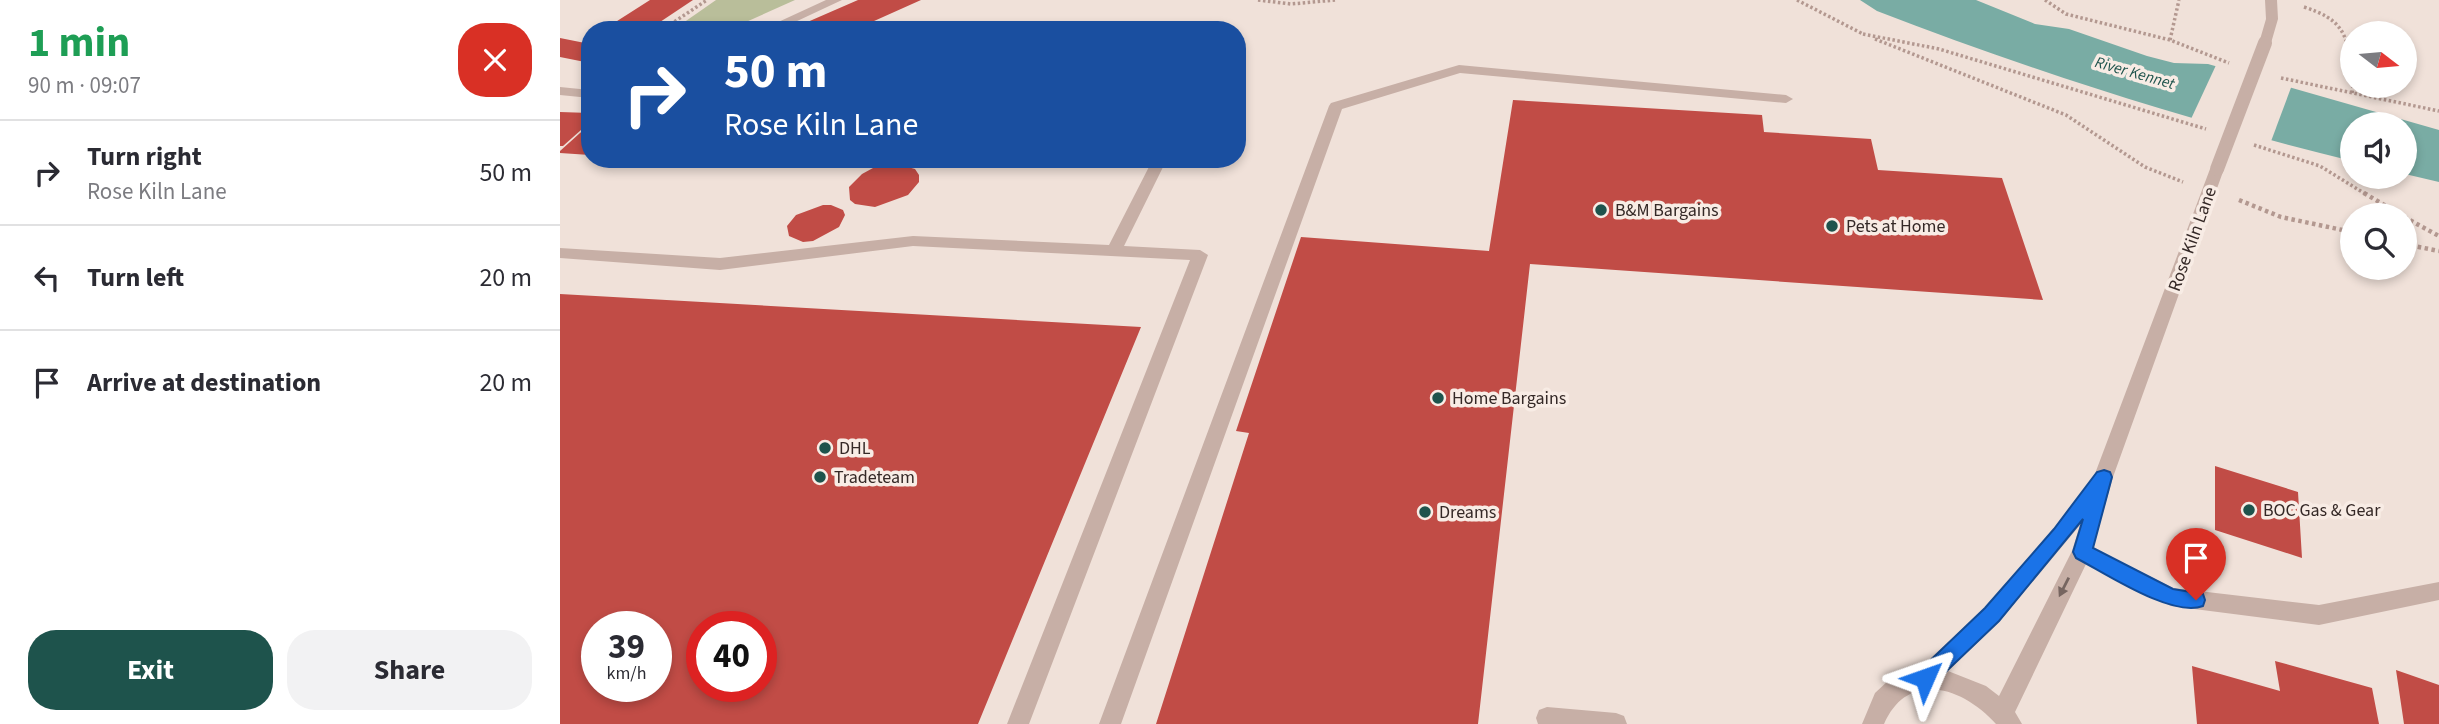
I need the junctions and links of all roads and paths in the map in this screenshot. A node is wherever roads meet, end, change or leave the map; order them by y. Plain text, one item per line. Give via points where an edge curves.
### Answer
1 (707, 0) edge
2 (836, 0) edge
3 (1258, 0) edge
4 (1335, 0) edge
5 (1797, 0) edge
6 (2045, 0) edge
7 (2179, 0) edge
8 (2271, 0) edge
9 (2304, 8) dead end
10 (676, 21) edge
11 (788, 21) edge
12 (2340, 25) edge
13 (1863, 34) junction
14 (560, 92) edge
15 (581, 93) edge
16 (2376, 98) edge
17 (1786, 99) dead end
18 (2439, 111) edge
19 (2206, 130) dead end
20 (2244, 142) dead end
21 (1156, 168) edge
22 (2210, 192) junction
23 (2239, 200) dead end
24 (2380, 203) edge
25 (2417, 224) edge
26 (2340, 229) edge
27 (2439, 236) edge
28 (2417, 247) edge
29 (1114, 251) junction
30 (2439, 251) edge
31 (560, 253) edge
32 (2104, 477) junction
33 (2082, 552) junction
34 (2439, 591) edge
35 (1925, 678) junction
36 (1547, 719) dead end
37 (2007, 719) edge
38 (1018, 724) edge
39 (1110, 724) edge
40 (1616, 724) edge
41 (1873, 724) edge

1 - 10 path
2 - 11 street
3 - 4 path via 1291,5
5 - 13 path
6 - 7 path via 2066,14 2170,40
8 - 22 street, Rose Kiln Lane, bridge via 2272,19 2265,44
9 - 12 path
13 - 19 path via 1939,49
13 - 22 path via 2066,115 2145,167
14 - 15 street
16 - 18 path
17 - 39 street via 1459,69 1336,106
20 - 24 path via 2319,166
21 - 29 street
22 - 32 street, Rose Kiln Lane
23 - 26 path via 2281,217
25 - 27 path
28 - 30 path
29 - 31 street via 913,241 720,264
29 - 38 street via 1200,255
32 - 33 street, Rose Kiln Lane
32 - 35 street, Rose Kiln Lane via 1992,615
33 - 34 street via 2171,597 2319,615
33 -> 37 street, Rose Kiln Lane via 2015,684
35 - 37 street, Rose Kiln Lane via 1966,687 1986,698
35 - 41 street, Rose Kiln Lane via 1904,683 1888,694
36 - 40 street

